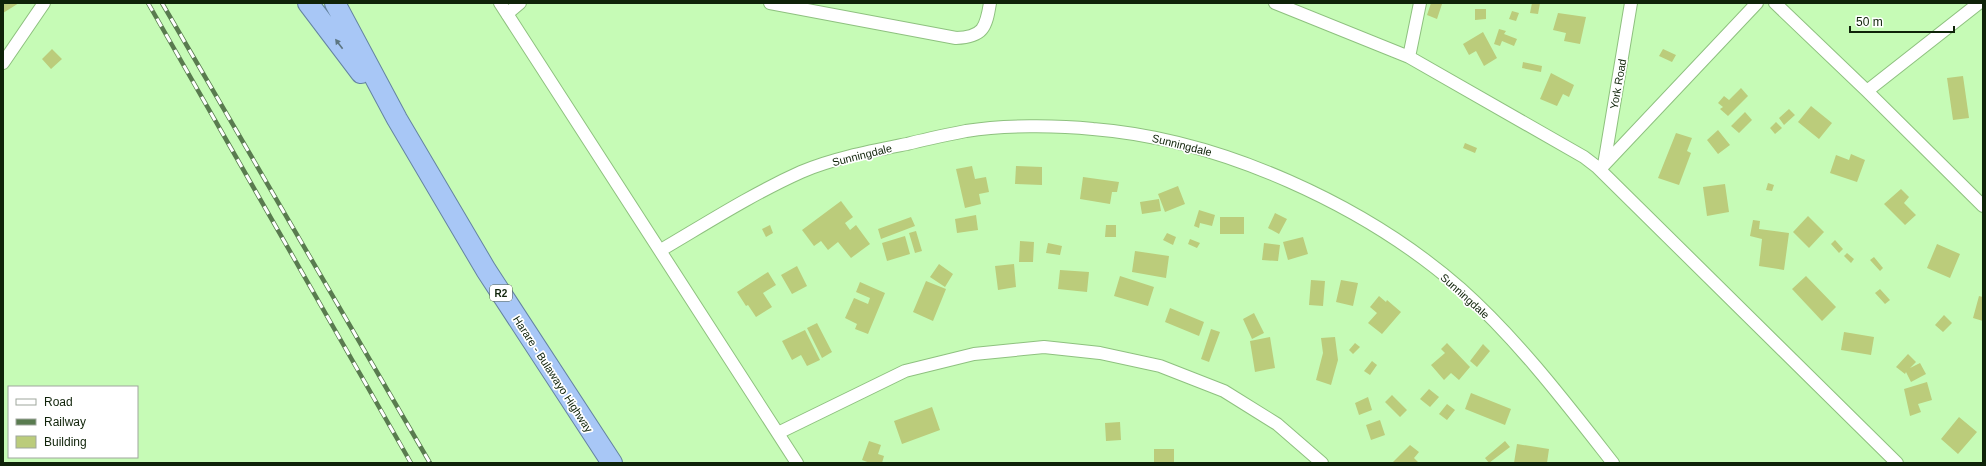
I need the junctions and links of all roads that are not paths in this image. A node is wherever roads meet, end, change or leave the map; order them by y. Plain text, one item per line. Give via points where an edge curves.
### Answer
1 (44, 3) edge
2 (308, 3) edge
3 (335, 3) edge
4 (500, 3) edge
5 (520, 3) edge
6 (770, 3) edge
7 (990, 3) edge
8 (1275, 3) edge
9 (1420, 3) edge
10 (1631, 3) edge
11 (1757, 3) edge
12 (1775, 3) edge
13 (1980, 3) edge
14 (507, 14) junction
15 (1409, 57) junction
16 (3, 63) edge
17 (1867, 91) junction
18 (397, 119) junction
19 (1600, 166) junction
20 (1983, 206) edge
21 (661, 250) junction
22 (778, 433) junction
23 (1891, 461) edge
24 (612, 463) edge
25 (797, 463) edge
26 (1322, 463) edge
27 (1613, 463) edge

1 - 16 street
18 -> 2 highway, Harare - Bulawayo Highway / R2
3 - 18 highway, Harare - Bulawayo Highway / R2
4 - 14 street
5 - 14 street
6 - 7 street via 956,38 971,37 981,32 988,20
8 - 15 street
9 - 15 street
10 - 19 street, York Road
11 - 19 street
12 - 17 street
13 - 17 street
14 - 21 street
15 - 19 street
17 - 20 street
18 - 24 highway, Harare - Bulawayo Highway / R2 via 486,270
19 - 23 street
21 - 22 street
21 - 27 street, Sunningdale via 753,196 803,171 862,153 968,131 1028,127 1093,128 1164,139 1226,156 1313,193 1398,240 1461,290 1517,346
22 - 25 street
22 - 26 street via 905,371 974,354 1044,347 1100,353 1160,366 1224,391 1277,424

